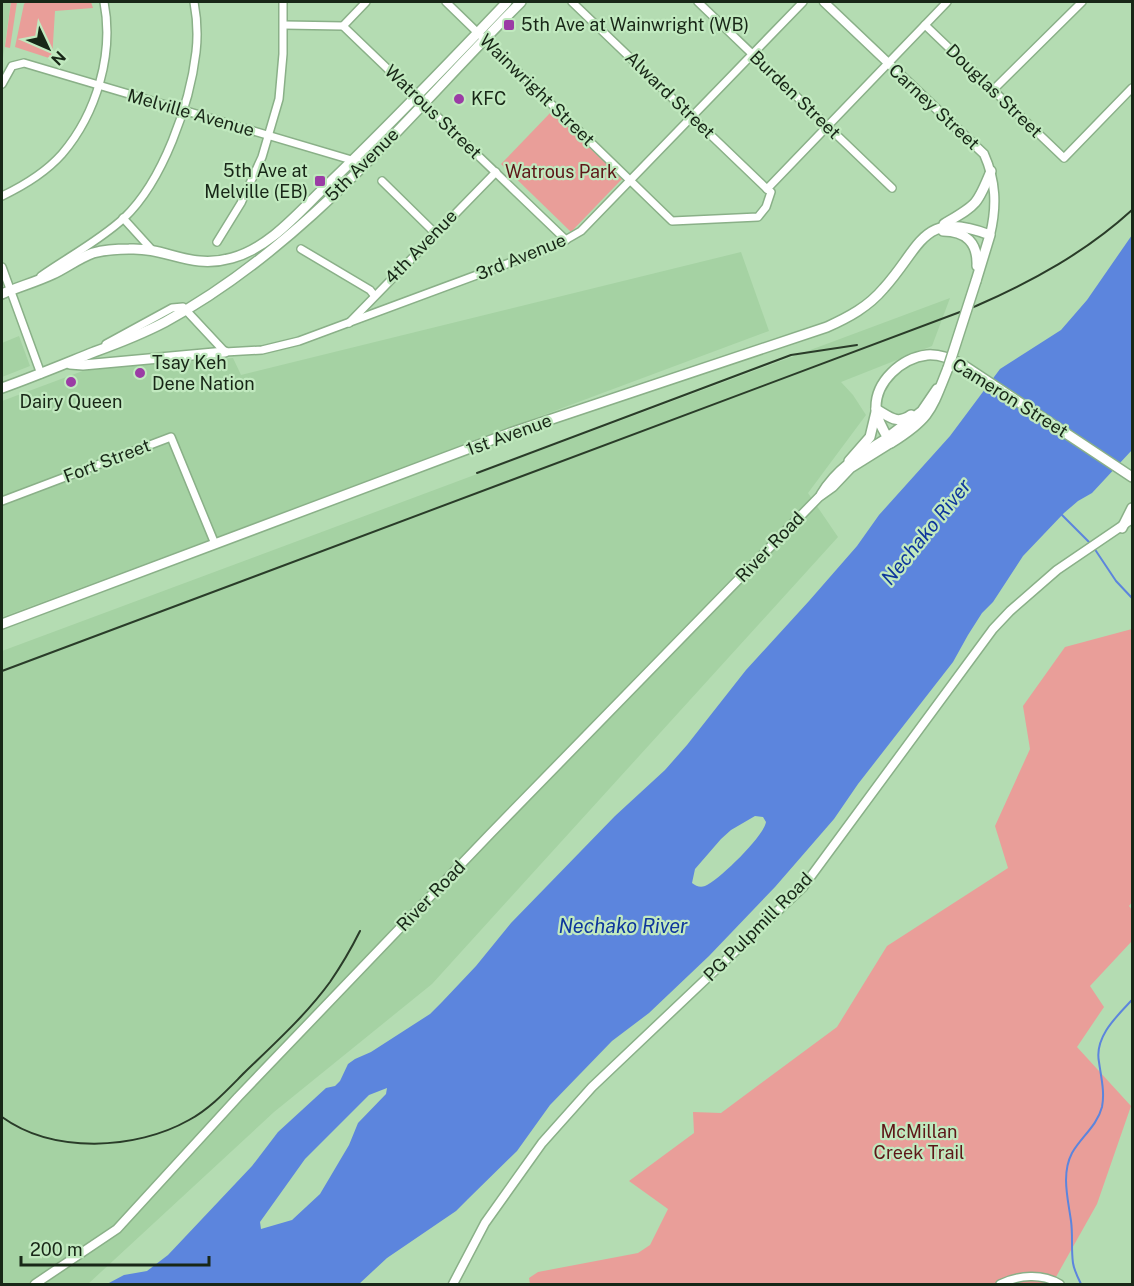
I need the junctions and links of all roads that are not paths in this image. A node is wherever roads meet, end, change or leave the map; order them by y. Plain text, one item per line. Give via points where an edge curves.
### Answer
1 (104, 2) edge
2 (194, 2) edge
3 (283, 2) edge
4 (366, 2) edge
5 (446, 2) edge
6 (507, 2) edge
7 (521, 2) edge
8 (572, 2) edge
9 (698, 2) edge
10 (803, 2) edge
11 (824, 2) edge
12 (947, 2) edge
13 (1082, 2) edge
14 (284, 25) junction
15 (925, 25) junction
16 (343, 26) junction
17 (481, 36) junction
18 (752, 54) junction
19 (888, 63) junction
20 (2, 84) edge
21 (98, 86) junction
22 (1132, 87) edge
23 (993, 90) junction
24 (420, 99) junction
25 (184, 111) junction
26 (692, 117) junction
27 (828, 126) junction
28 (267, 136) junction
29 (353, 160) junction
30 (365, 164) junction
31 (992, 171) junction
32 (495, 172) junction
33 (630, 180) junction
34 (381, 181) dead end
35 (892, 188) dead end
36 (767, 189) junction
37 (2, 196) edge
38 (123, 218) junction
39 (935, 230) junction
40 (435, 232) junction
41 (990, 235) junction
42 (566, 240) junction
43 (217, 242) dead end
44 (301, 249) dead end
45 (153, 251) junction
46 (2, 267) edge
47 (976, 280) junction
48 (32, 282) junction
49 (6, 292) edge
50 (374, 295) junction
51 (186, 310) junction
52 (348, 324) junction
53 (225, 352) junction
54 (68, 364) junction
55 (41, 374) junction
56 (943, 381) junction
57 (2, 388) edge
58 (930, 399) junction
59 (876, 409) junction
60 (889, 440) junction
61 (849, 461) junction
62 (1130, 476) edge
63 (819, 497) junction
64 (2, 501) edge
65 (1132, 508) edge
66 (1132, 519) edge
67 (1132, 524) edge
68 (1122, 528) junction
69 (215, 544) junction
70 (2, 624) edge
71 (35, 1284) edge
72 (453, 1284) edge
73 (1000, 1284) edge
74 (1060, 1284) edge

1 - 21 street via 106,51
2 - 25 street via 196,52
3 - 14 street
4 - 16 street
5 - 17 street, Wainwright Street
6 - 17 main road, 5th Avenue
7 - 17 main road, 5th Avenue
8 - 26 street, Alward Street
9 - 18 street, Burden Street
10 - 18 street, 3rd Avenue
11 - 19 street, Carney Street
12 - 15 street
13 - 23 street
14 - 16 street
14 - 28 street via 281,85
15 - 19 street
15 - 23 street, Douglas Street
16 - 24 street, Watrous Street
17 - 24 main road, 5th Avenue
17 - 33 street, Wainwright Street
18 - 26 street, 3rd Avenue
18 - 27 street, Burden Street
19 - 27 street
19 - 31 street, Carney Street via 974,143
20 - 21 street, Melville Avenue via 16,64 24,63
21 - 25 street, Melville Avenue
21 - 37 street via 82,123 62,154 26,184
22 - 23 street, Douglas Street via 1064,158
24 - 29 main road, 5th Avenue
24 - 30 main road, 5th Avenue
24 - 32 street, Watrous Street
25 - 28 street, Melville Avenue
25 - 38 street via 156,176
26 - 33 street, 3rd Avenue
26 - 36 street, Alward Street
27 - 35 street, Burden Street
27 - 36 street
28 - 29 street, Melville Avenue
28 - 43 street via 241,203
29 - 30 street, Melville Avenue
29 - 45 main road, 5th Avenue via 285,225 245,254 202,262
30 - 51 main road, 5th Avenue via 278,247
31 - 39 main road, 1st Avenue via 974,206
31 - 41 street, Carney Street via 995,194
32 - 40 street, 4th Avenue
32 - 42 street, Watrous Street
33 - 36 street, Wainwright Street via 672,221 758,217 771,192
33 - 42 street, 3rd Avenue via 581,231
34 - 40 street
38 - 45 street
38 - 48 street
39 - 41 main road via 956,225
39 - 47 main road via 965,235 974,244
39 - 69 main road, 1st Avenue via 917,243 870,303 850,317 510,434
40 - 50 street, 4th Avenue
41 - 47 main road, River Road
42 - 52 street, 3rd Avenue
44 - 50 street
45 - 48 main road via 131,248 93,253
46 - 49 street
47 - 56 main road, River Road, bridge
48 - 49 main road
49 - 55 street
50 - 52 street, 4th Avenue
51 - 53 street
51 - 54 main road, 5th Avenue via 139,335
52 - 53 street, 3rd Avenue via 281,346
53 - 54 main road
54 - 55 main road
55 - 57 main road
56 - 58 main road, River Road
56 - 60 main road, River Road via 927,416 909,431
58 - 59 main road via 903,421
58 - 60 main road, River Road
59 - 60 main road
59 - 61 main road, Cameron Street via 870,437
59 - 62 main road, Cameron Street via 889,375 913,358 944,357 963,365
60 - 61 street, River Road
60 - 63 street, River Road
61 - 63 street, River Road
63 - 71 street, River Road via 238,1096 117,1229
64 - 69 street, Fort Street via 171,436
65 - 68 main road
66 - 68 street
67 - 68 street
68 - 72 street, PG Pulpmill Road via 1032,591 993,629 803,887 592,1088 542,1143 485,1223
69 - 70 main road, 1st Avenue
73 - 74 street via 1016,1277 1044,1278

